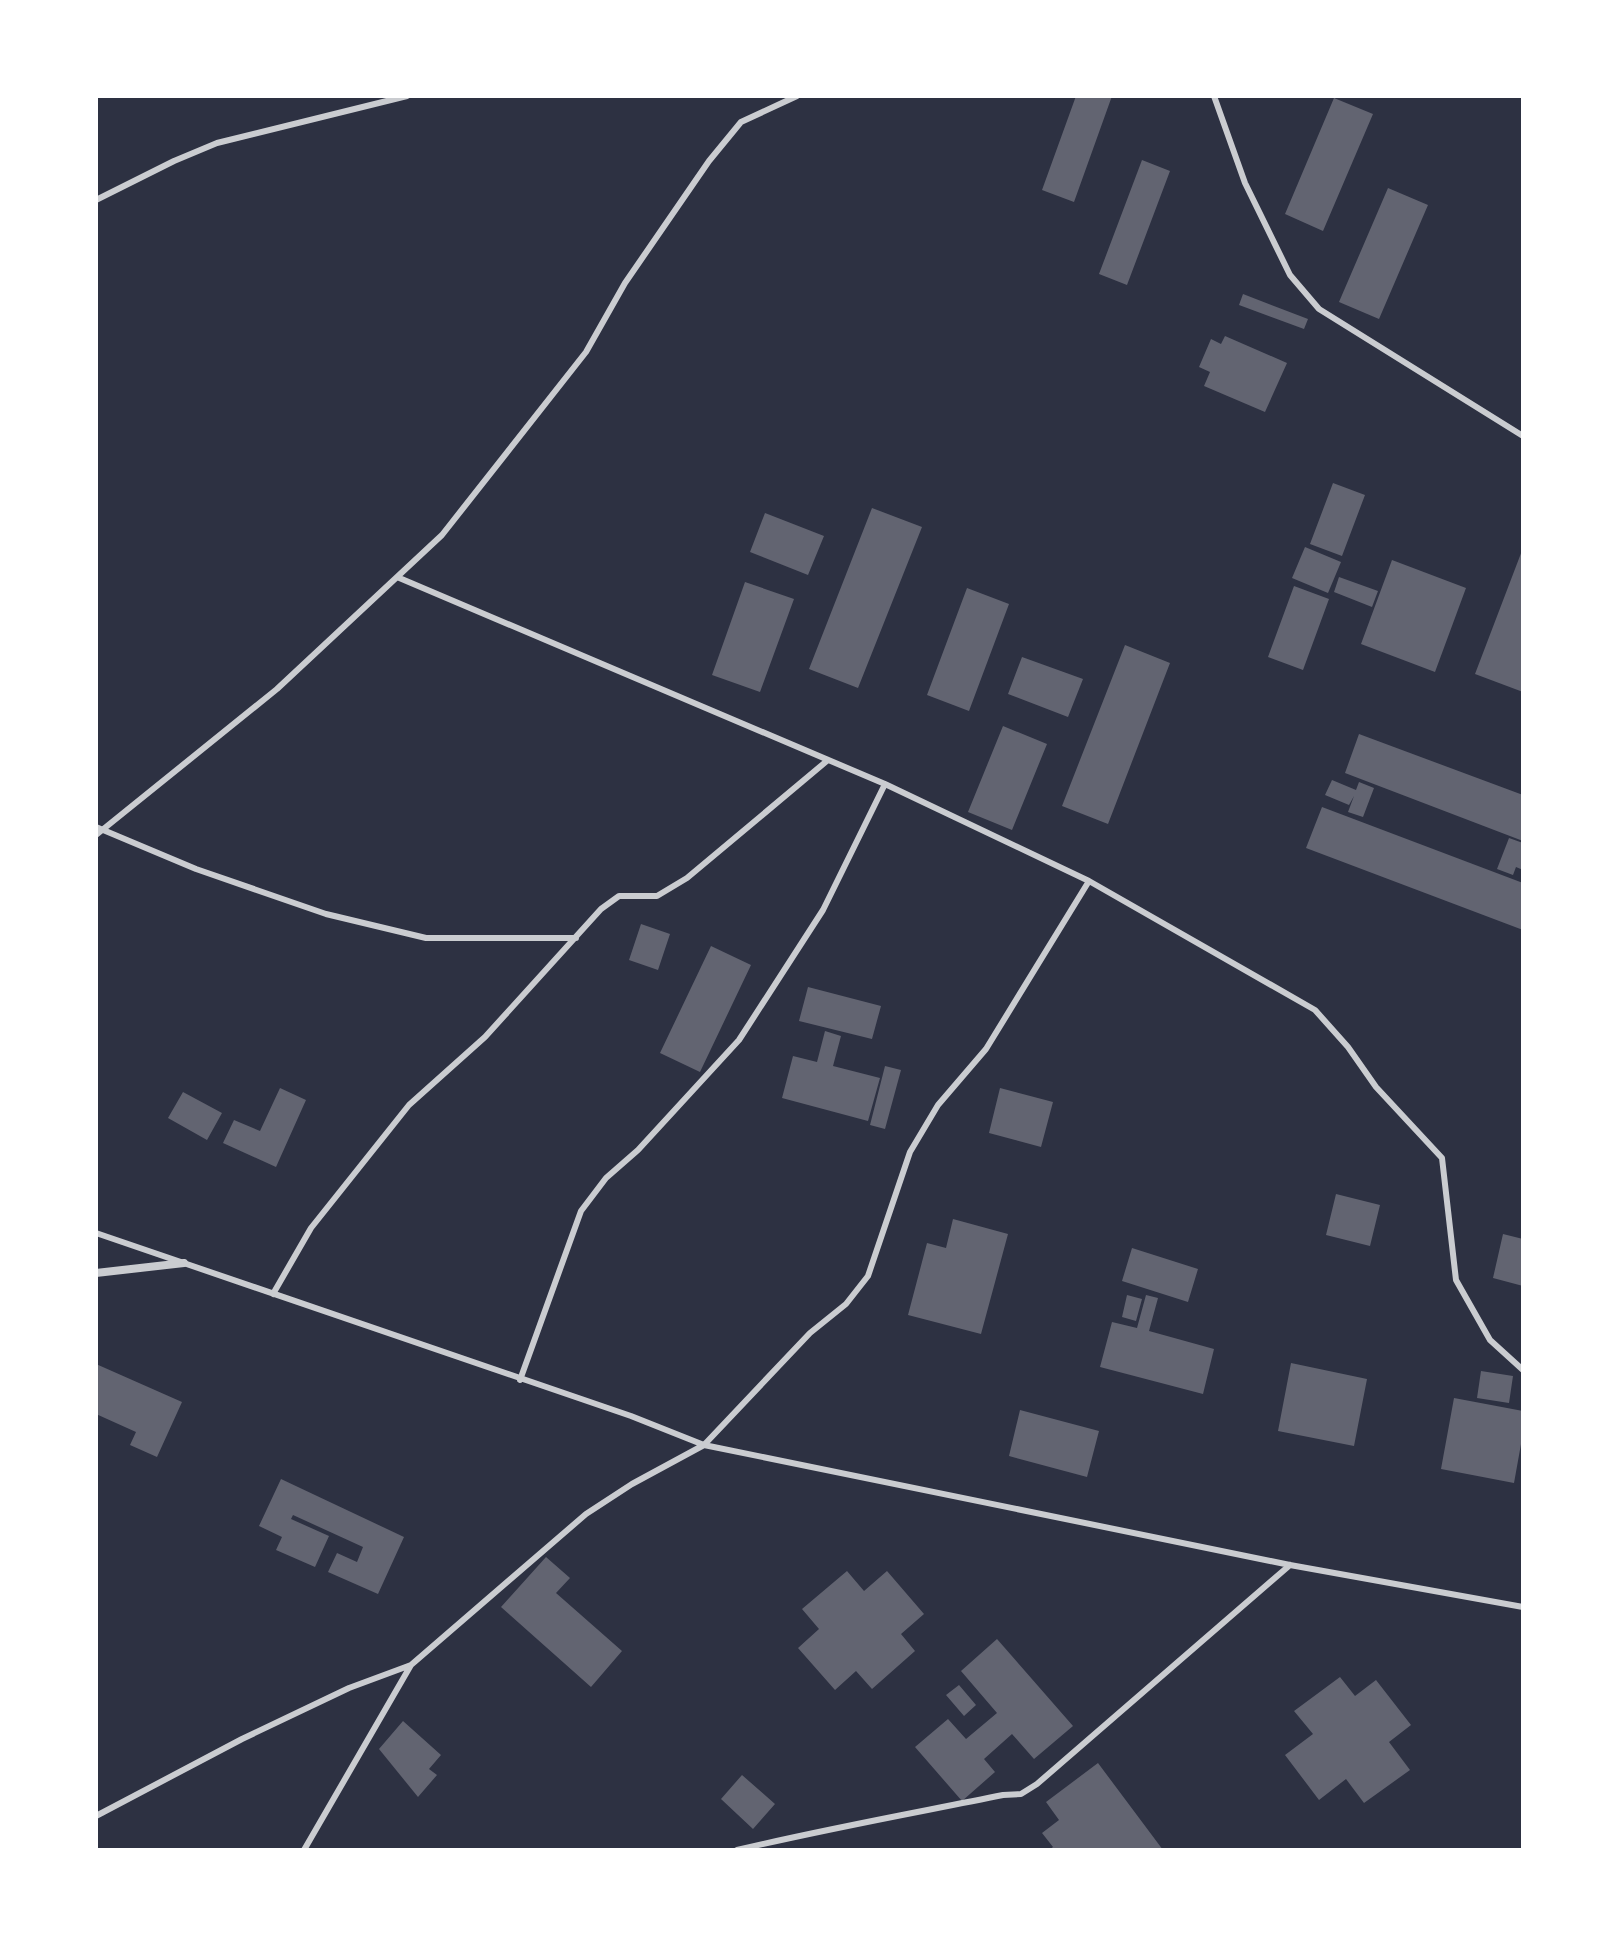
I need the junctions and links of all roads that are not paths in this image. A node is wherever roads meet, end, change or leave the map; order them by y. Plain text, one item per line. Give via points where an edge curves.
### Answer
1 (407, 96) edge
2 (797, 96) edge
3 (1214, 96) edge
4 (96, 200) edge
5 (1523, 436) edge
6 (397, 577) junction
7 (828, 760) junction
8 (885, 784) junction
9 (98, 830) edge
10 (1089, 881) junction
11 (576, 938) junction
12 (96, 1233) edge
13 (184, 1263) junction
14 (96, 1273) edge
15 (273, 1294) junction
16 (1523, 1370) edge
17 (520, 1380) junction
18 (704, 1445) junction
19 (1290, 1565) junction
20 (1523, 1607) edge
21 (411, 1665) junction
22 (96, 1816) edge
23 (304, 1850) edge
24 (737, 1850) edge

1 - 4 lane via 217,143
2 - 6 lane via 741,122 672,212 586,352 442,535
3 - 5 lane via 1245,183 1290,275 1319,309
6 - 7 lane
6 - 9 lane via 277,689
7 - 8 lane
7 - 11 lane via 687,878 657,896 619,896
8 - 10 lane
8 - 17 lane via 823,910 739,1040 606,1178 581,1211
9 - 11 lane via 326,914 426,938
10 - 16 lane via 1324,1019 1376,1087 1442,1158 1456,1280 1490,1340
10 - 18 lane via 986,1049 938,1105 910,1152 868,1276
11 - 15 lane via 485,1037 409,1105 311,1228
12 - 13 lane
13 - 14 street
13 - 15 lane
15 - 17 lane
17 - 18 lane
18 - 19 lane
18 - 21 lane via 586,1514
19 - 20 lane
19 - 24 lane via 1021,1794
21 - 22 lane via 242,1739
21 - 23 lane

